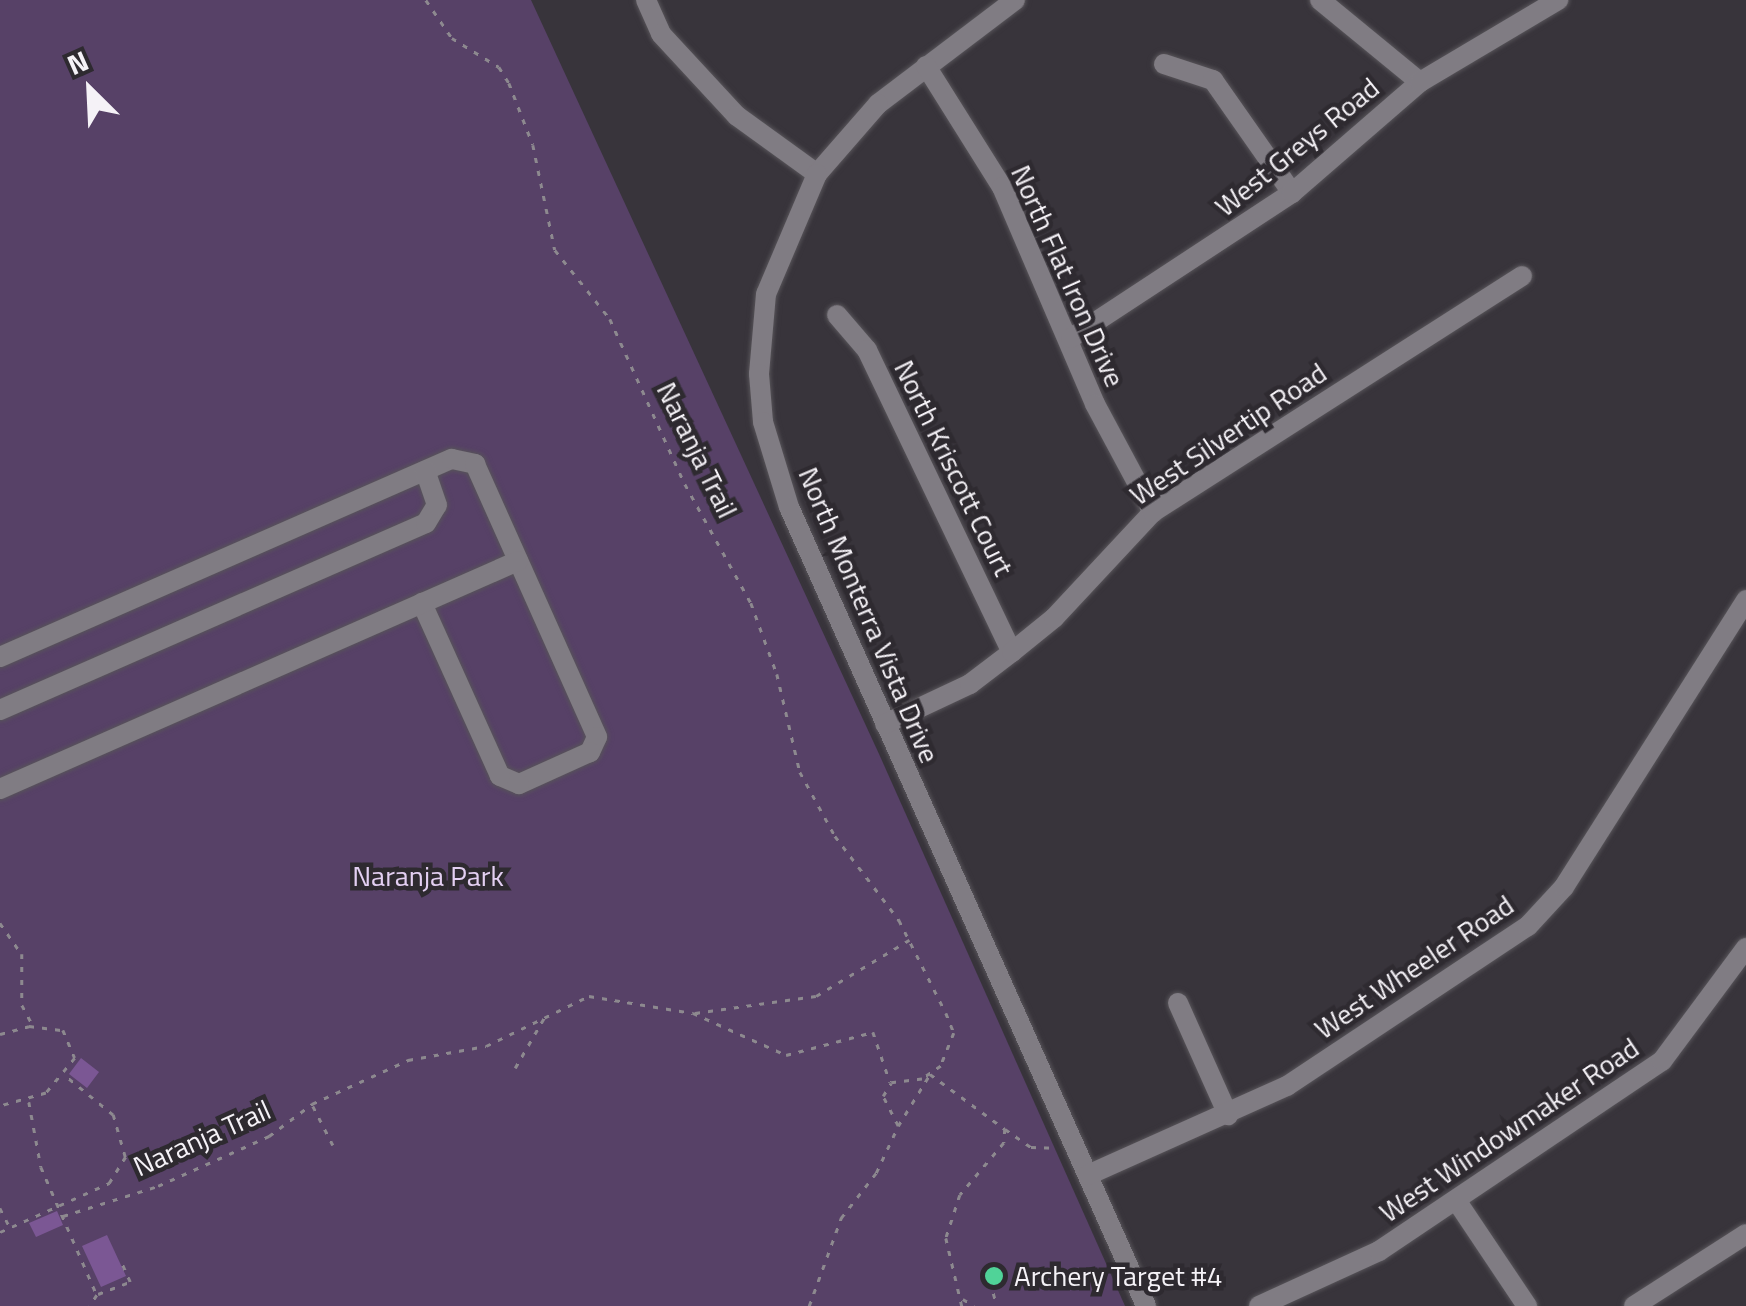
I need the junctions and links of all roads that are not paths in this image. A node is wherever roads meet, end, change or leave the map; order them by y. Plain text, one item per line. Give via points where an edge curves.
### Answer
1 (646, 0) edge
2 (1015, 0) edge
3 (1320, 0) edge
4 (1558, 0) edge
5 (1164, 64) dead end
6 (926, 66) junction
7 (1420, 82) junction
8 (817, 174) junction
9 (1292, 193) junction
10 (1522, 276) dead end
11 (838, 315) dead end
12 (1071, 338) junction
13 (425, 471) junction
14 (1153, 512) junction
15 (518, 561) junction
16 (1746, 600) edge
17 (422, 603) junction
18 (1012, 652) junction
19 (0, 657) edge
20 (0, 710) edge
21 (884, 724) junction
22 (0, 789) edge
23 (1746, 948) edge
24 (1178, 1002) dead end
25 (1228, 1115) junction
26 (1088, 1175) junction
27 (1456, 1200) junction
28 (1746, 1234) edge
29 (1146, 1306) edge
30 (1259, 1306) edge
31 (1527, 1306) edge
32 (1634, 1306) edge

1 - 8 street via 660,34 738,116
2 - 6 street, North Monterra Vista Drive
3 - 7 street
4 - 7 street, West Greys Road
5 - 9 street via 1213,80
6 - 8 street, North Monterra Vista Drive via 868,114
6 - 12 street, North Flat Iron Drive via 1002,187
7 - 9 street, West Greys Road
8 - 21 street, North Monterra Vista Drive via 766,294 759,374 764,422 789,507
9 - 12 street, West Greys Road
10 - 14 street, West Silvertip Road
11 - 18 street, North Kriscott Court via 867,350
12 - 14 street, North Flat Iron Drive via 1095,404
13 - 15 street via 452,459 475,464
13 - 19 street
13 - 20 street via 438,505 426,523
14 - 18 street, West Silvertip Road via 1054,618
15 - 17 street
15 - 17 street via 597,737 590,752 519,784 500,776
16 - 25 street, West Wheeler Road via 1564,888 1528,926 1287,1086
17 - 22 street
18 - 21 street, West Silvertip Road via 970,684
21 - 26 street, North Monterra Vista Drive
23 - 27 street, West Windowmaker Road via 1662,1061
24 - 25 street
25 - 26 street, West Wheeler Road
26 - 29 street, North Monterra Vista Drive
27 - 30 street, West Windowmaker Road via 1379,1250
27 - 31 street
28 - 32 street

